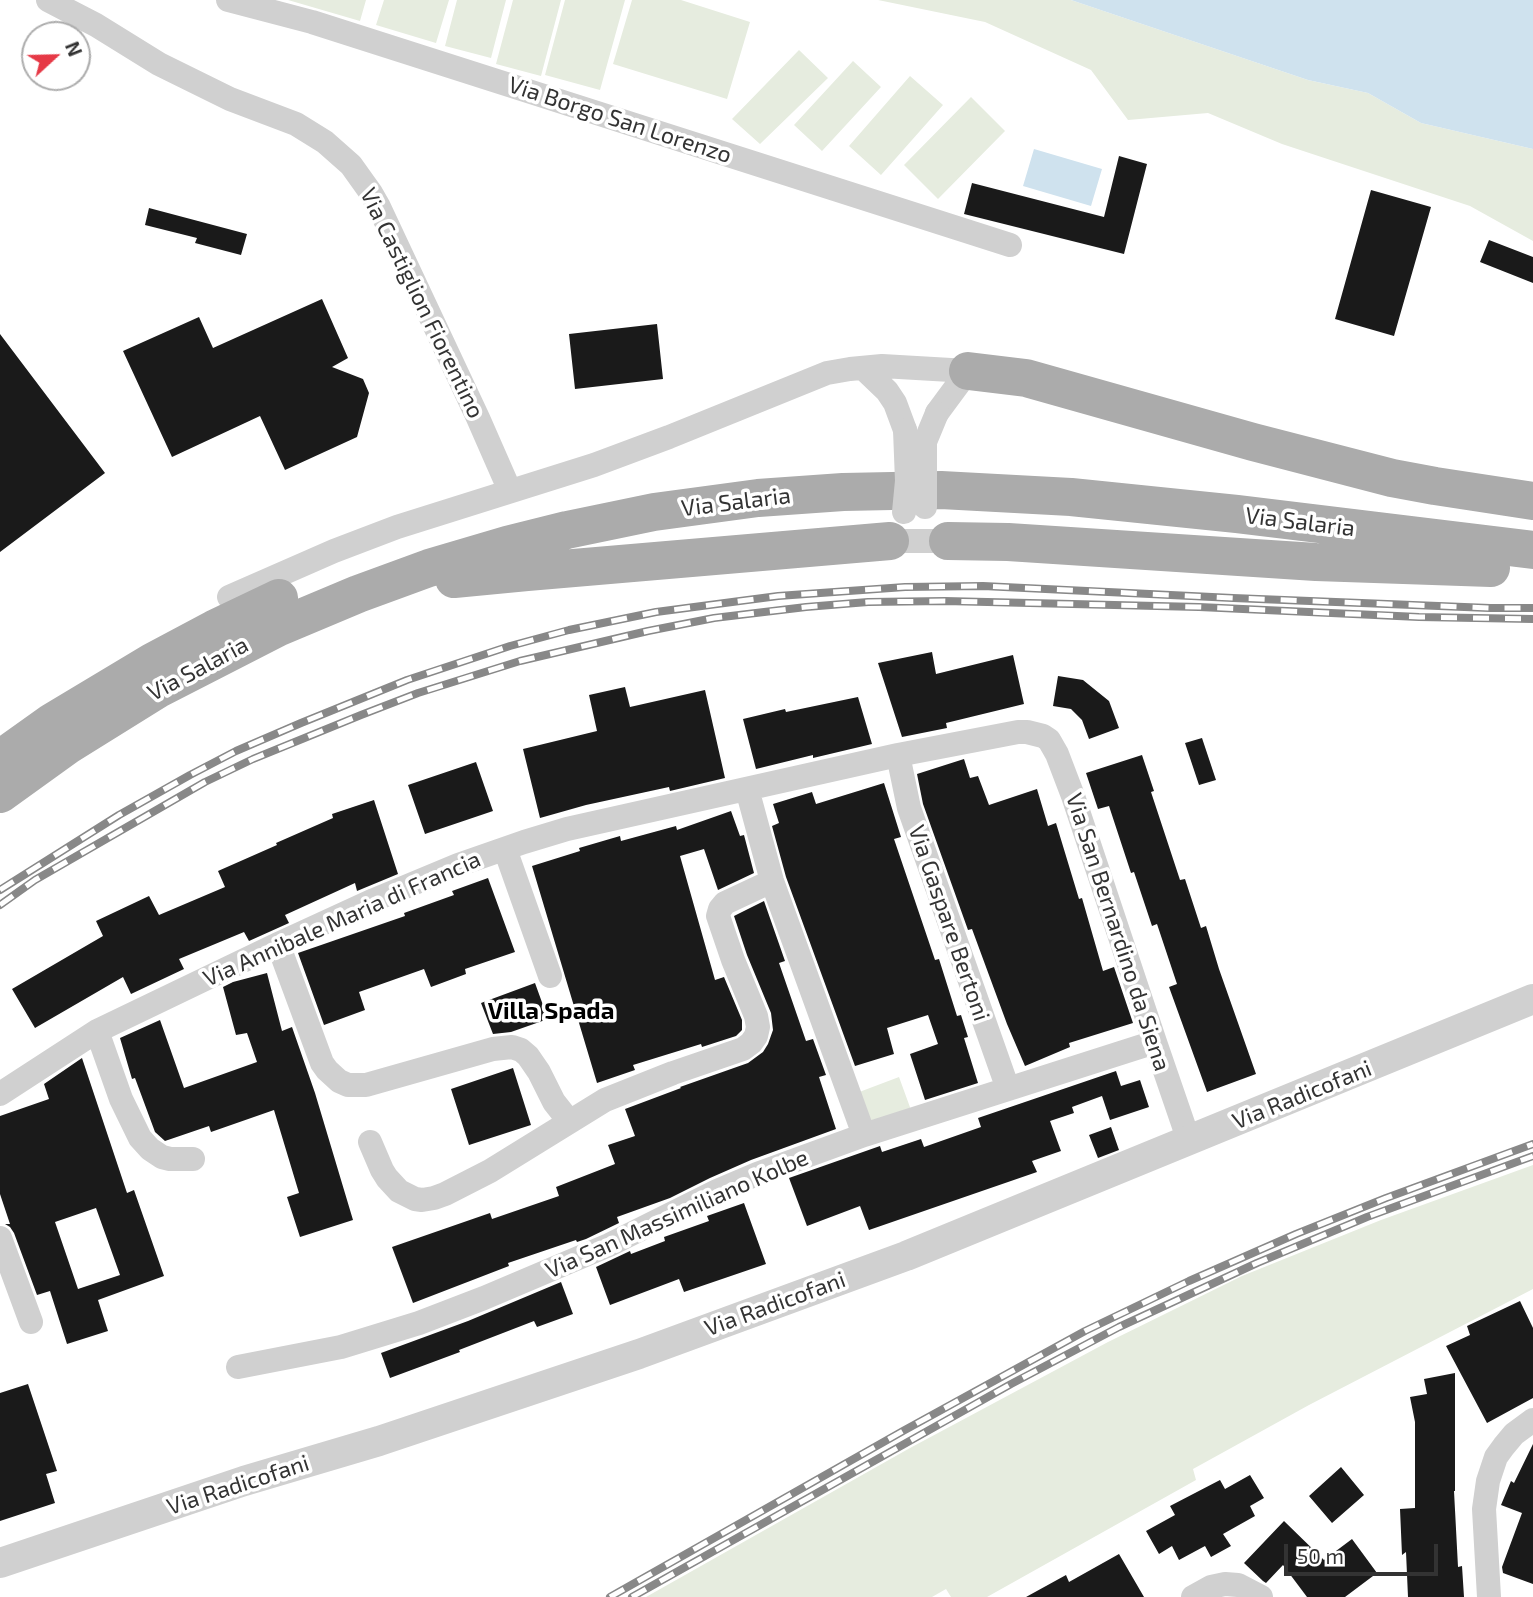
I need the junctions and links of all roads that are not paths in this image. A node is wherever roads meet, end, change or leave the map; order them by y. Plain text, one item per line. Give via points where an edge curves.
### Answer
1 (48, 0) edge
2 (228, 0) edge
3 (1010, 245) dead end
4 (863, 368) junction
5 (968, 371) junction
6 (510, 491) junction
7 (1533, 501) edge
8 (906, 520) junction
9 (1533, 524) edge
10 (948, 541) junction
11 (1533, 550) edge
12 (1533, 569) edge
13 (358, 594) junction
14 (229, 597) joint
15 (52, 722) junction
16 (1035, 733) joint
17 (898, 755) junction
18 (0, 759) edge
19 (747, 789) junction
20 (0, 794) edge
21 (505, 849) junction
22 (772, 881) junction
23 (278, 944) junction
24 (550, 976) dead end
25 (1533, 999) edge
26 (97, 1031) junction
27 (1154, 1042) junction
28 (1008, 1089) junction
29 (0, 1094) edge
30 (569, 1121) junction
31 (864, 1135) junction
32 (1189, 1141) junction
33 (370, 1142) dead end
34 (193, 1159) dead end
35 (0, 1238) edge
36 (31, 1322) dead end
37 (238, 1367) dead end
38 (1533, 1420) edge
39 (0, 1563) edge
40 (1193, 1597) edge
41 (1261, 1597) edge
42 (1489, 1597) edge

1 - 6 street, Via Castiglion Fiorentino via 159,64 230,99 296,124 351,165 379,208
2 - 3 street, Via Borgo San Lorenzo via 312,22
4 - 5 street
4 - 6 street via 827,373 594,465
4 - 8 street, bridge via 887,391 905,430
5 - 7 main road via 1026,378 1392,478
5 - 8 street, bridge via 944,401 925,438
6 - 14 street via 397,527
8 - 10 street
8 - 10 street via 933,524
8 - 13 main road
9 - 15 main road, Via Salaria via 980,465 837,466 724,475 523,514 385,555 214,629
10 - 12 main road
11 - 13 main road, Via Salaria via 1071,497 941,490 843,492 723,502 595,524 429,568
13 - 20 main road, Via Salaria via 277,628 175,680 87,732
14 - 15 main road via 148,638
15 - 18 main road, Via Salaria
16 - 17 street, Via Annibale Maria di Francia via 1018,732
16 - 27 street, Via San Bernardino da Siena via 1049,740 1061,764
17 - 19 street, Via Annibale Maria di Francia
17 - 28 street, Via Gaspare Bertoni via 909,808
19 - 21 street, Via Annibale Maria di Francia via 567,829
19 - 22 street
21 - 23 street, Via Annibale Maria di Francia via 374,900
21 - 24 street
22 - 30 street via 725,903 718,916 756,1016 758,1027 751,1043 613,1097
22 - 31 street
23 - 26 street, Via Annibale Maria di Francia
23 - 30 street via 322,1063 339,1081 366,1085 512,1047 528,1056
25 - 32 street, Via Radicofani
26 - 29 street, Via Annibale Maria di Francia
26 - 34 street via 140,1138 162,1157
27 - 28 street, Via San Massimiliano Kolbe
27 - 32 street, Via San Bernardino da Siena
28 - 31 street, Via San Massimiliano Kolbe
30 - 33 street via 490,1171 445,1194 422,1200 393,1185
31 - 37 street, Via San Massimiliano Kolbe via 737,1182 609,1245 419,1323 341,1347
32 - 39 street, Via Radicofani via 906,1256 650,1350
35 - 36 street
38 - 42 street via 1500,1452 1485,1492
40 - 41 street via 1225,1584

